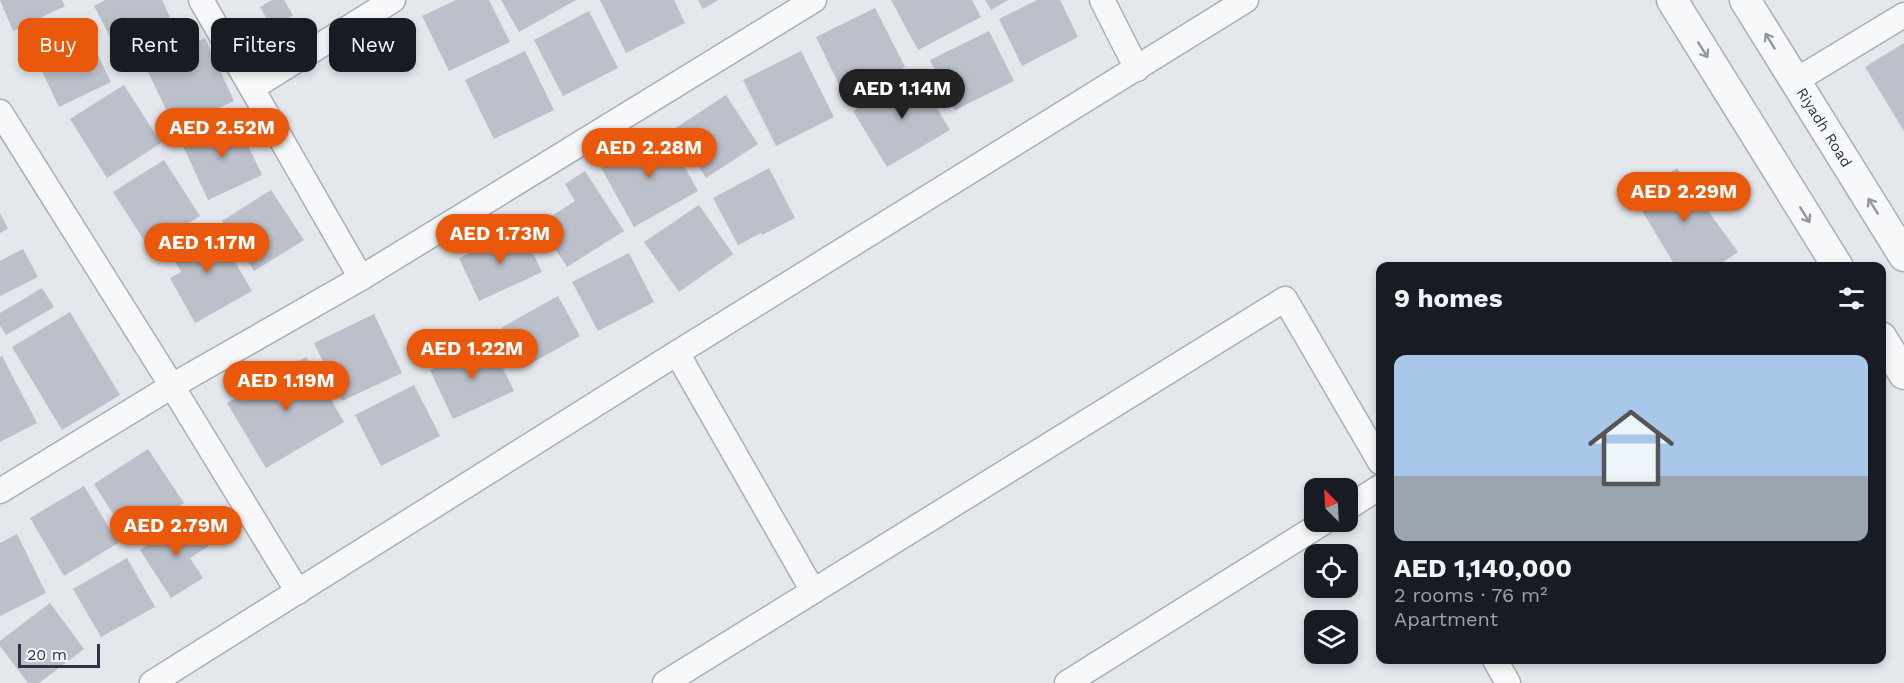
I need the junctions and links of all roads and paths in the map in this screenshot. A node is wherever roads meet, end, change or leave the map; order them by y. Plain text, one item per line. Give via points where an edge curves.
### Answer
1 (201, 0) edge
2 (393, 0) edge
3 (814, 0) edge
4 (1102, 0) edge
5 (1246, 0) edge
6 (1672, 0) edge
7 (1745, 0) edge
8 (1904, 15) edge
9 (1137, 69) junction
10 (1795, 81) junction
11 (252, 88) junction
12 (0, 112) edge
13 (1904, 256) edge
14 (1835, 262) edge
15 (362, 278) junction
16 (1886, 345) edge
17 (677, 353) junction
18 (1904, 374) edge
19 (172, 386) junction
20 (1376, 455) edge
21 (1376, 490) edge
22 (0, 491) edge
23 (1358, 501) edge
24 (1308, 532) edge
25 (813, 591) junction
26 (297, 592) junction
27 (1497, 664) edge
28 (152, 683) edge
29 (665, 683) edge
30 (1067, 683) edge
31 (1508, 683) edge

1 - 11 street
2 - 11 street
3 - 15 street
4 - 9 street
5 - 9 street
6 -> 14 street
10 -> 7 street, Riyadh Road
8 - 10 street
9 - 17 street
13 -> 10 street, Riyadh Road
11 - 15 street
12 - 19 street
15 - 19 street
16 - 18 street
17 - 25 street
17 - 26 street
19 - 22 street
19 - 26 street
20 - 25 street via 1285,299
21 - 23 street
24 - 30 street
25 - 29 street
26 - 28 street
27 - 31 street

